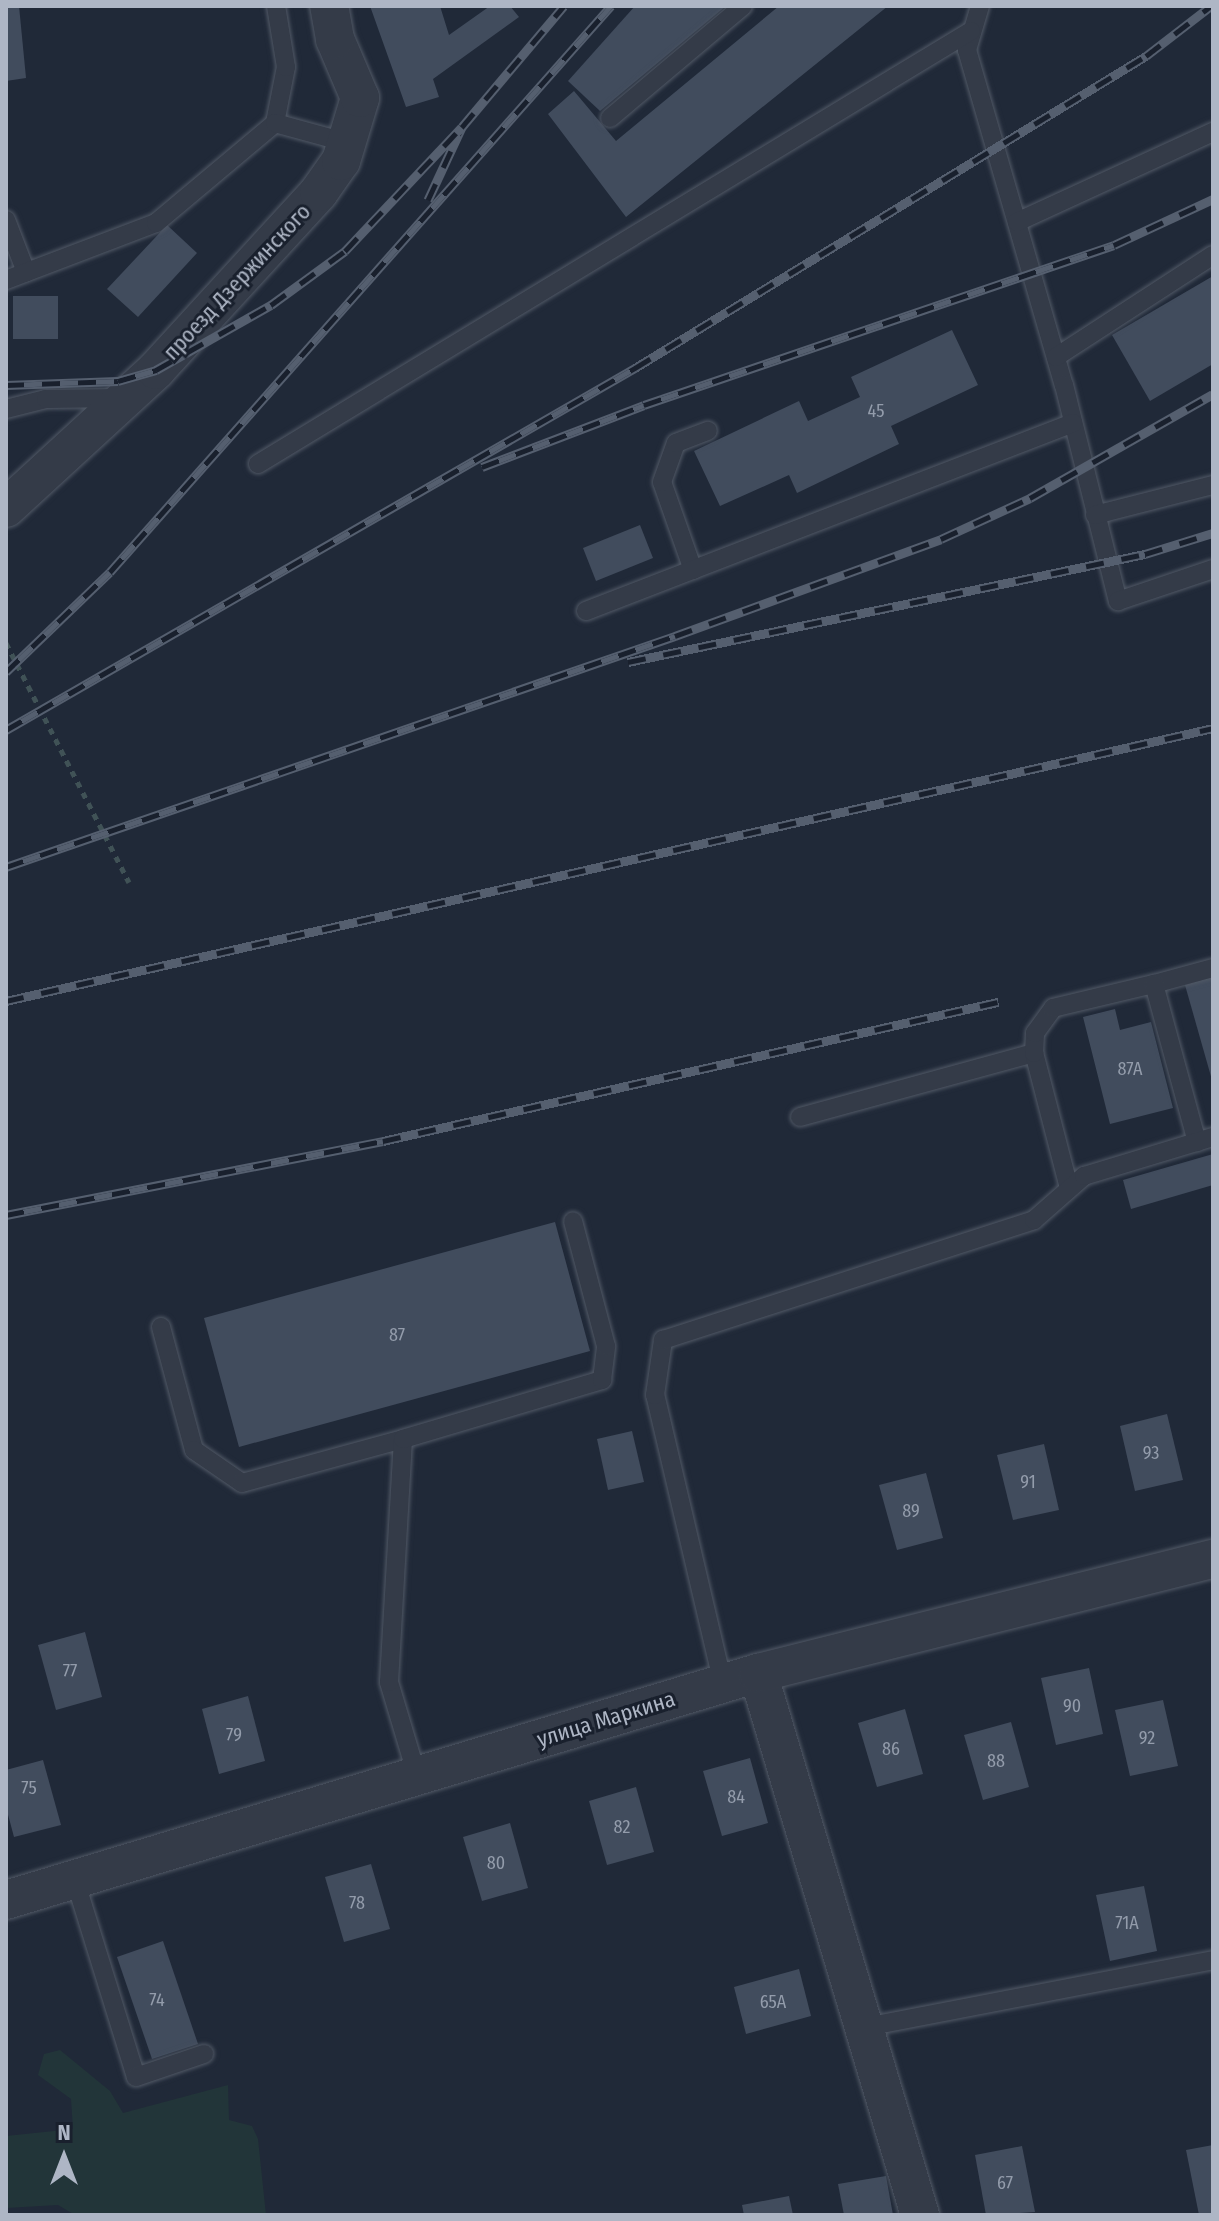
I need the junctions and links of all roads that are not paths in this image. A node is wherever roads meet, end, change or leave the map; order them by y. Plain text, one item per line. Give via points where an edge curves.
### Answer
1 (276, 6) edge
2 (329, 6) edge
3 (743, 6) edge
4 (980, 6) edge
5 (971, 31) junction
6 (610, 118) dead end
7 (275, 123) junction
8 (1213, 132) edge
9 (348, 143) junction
10 (6, 220) edge
11 (1017, 222) junction
12 (1213, 255) edge
13 (26, 272) junction
14 (6, 280) edge
15 (1056, 357) junction
16 (126, 397) junction
17 (6, 409) edge
18 (1073, 423) junction
19 (708, 431) dead end
20 (258, 464) dead end
21 (1213, 485) edge
22 (6, 508) edge
23 (1095, 515) junction
24 (1213, 569) edge
25 (693, 570) junction
26 (586, 611) dead end
27 (1213, 968) edge
28 (1154, 984) junction
29 (1034, 1053) junction
30 (800, 1117) dead end
31 (1205, 1139) edge
32 (1069, 1188) junction
33 (573, 1221) dead end
34 (161, 1327) dead end
35 (403, 1439) junction
36 (1213, 1559) edge
37 (758, 1673) junction
38 (723, 1684) junction
39 (417, 1776) junction
40 (75, 1880) junction
41 (6, 1900) edge
42 (1213, 1960) edge
43 (861, 2028) junction
44 (204, 2054) dead end
45 (920, 2215) edge

1 - 7 lane via 286,67
2 - 9 street, проезд Дзержинского via 335,39 360,98
3 - 6 lane
4 - 5 lane
5 - 11 lane via 967,50
5 - 20 lane
7 - 9 lane
7 - 13 lane via 156,223
8 - 11 lane
9 - 16 street, проезд Дзержинского via 319,192
10 - 13 lane
11 - 15 lane
12 - 15 lane
13 - 14 lane
15 - 18 lane
16 - 17 lane via 46,399
16 - 22 street, проезд Дзержинского
18 - 23 lane
18 - 25 lane
19 - 25 lane via 676,443 662,482
21 - 23 lane
23 - 24 lane via 1118,601
25 - 26 lane
27 - 28 lane
28 - 29 lane via 1053,1008 1035,1033
28 - 31 lane
29 - 30 lane
29 - 32 lane
31 - 32 lane via 1084,1176
32 - 38 lane via 1034,1220 663,1340 655,1395
33 - 35 lane via 606,1346 602,1380
34 - 35 lane via 194,1450 242,1483
35 - 39 lane via 389,1682
36 - 37 street, улица Маркина
37 - 38 street, улица Маркина
37 - 43 street
38 - 39 street, улица Маркина
39 - 40 street, улица Маркина
40 - 41 street, улица Маркина
40 - 44 lane via 136,2077
42 - 43 lane
43 - 45 street

